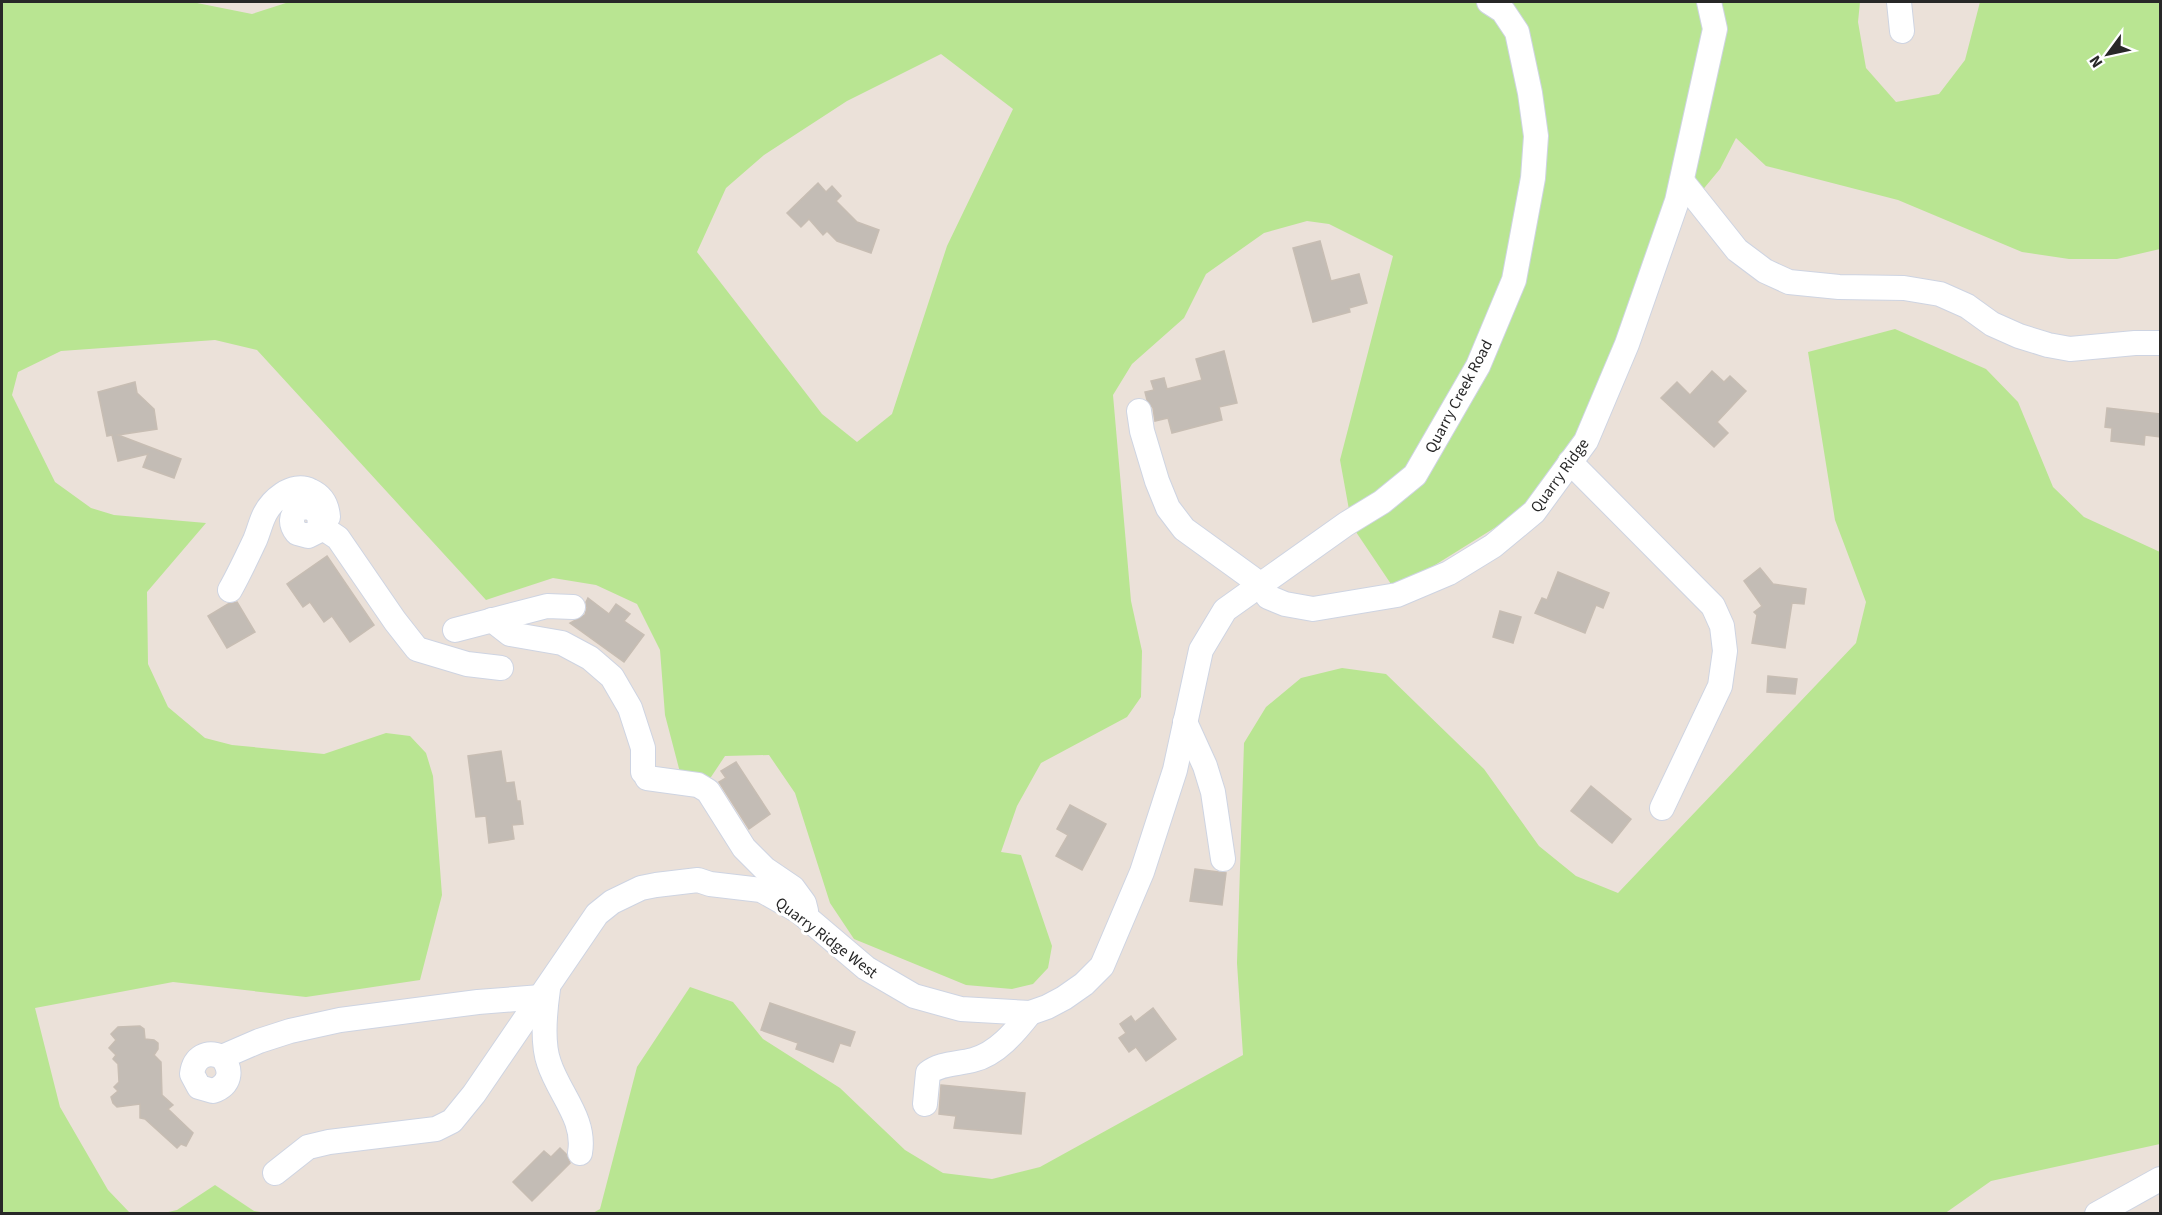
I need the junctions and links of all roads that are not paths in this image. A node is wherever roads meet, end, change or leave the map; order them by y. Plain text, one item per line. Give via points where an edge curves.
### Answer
1 (1489, 2) edge
2 (1709, 2) edge
3 (1899, 2) edge
4 (1902, 31) dead end
5 (1682, 181) junction
6 (2160, 343) edge
7 (1139, 411) dead end
8 (1570, 462) junction
9 (1260, 584) junction
10 (230, 590) dead end
11 (573, 607) dead end
12 (492, 620) junction
13 (455, 630) dead end
14 (501, 668) dead end
15 (1185, 722) junction
16 (1662, 808) dead end
17 (1223, 859) dead end
18 (808, 919) junction
19 (544, 992) junction
20 (1030, 1013) junction
21 (222, 1057) dead end
22 (925, 1104) dead end
23 (580, 1153) dead end
24 (274, 1173) dead end
25 (2160, 1179) edge
26 (2097, 1214) edge

1 - 9 street, Quarry Creek Road via 1503,11 1517,32 1536,136 1533,178 1514,280 1478,366 1415,475 1382,502
2 - 5 street, Quarry Ridge via 1715,29
3 - 4 street
5 - 6 street via 1737,250 1789,282 1904,288 1940,294 2019,336 2070,349
5 - 8 street, Quarry Ridge via 1627,344 1586,441
7 - 9 street, Quarry Ridge via 1168,508 1184,529
8 - 9 street, Quarry Ridge via 1534,512 1493,546 1449,573 1397,595 1313,609 1268,597
8 - 16 street via 1713,606 1722,626 1725,651 1720,686
9 - 15 street, Quarry Ridge West via 1225,610 1201,650
10 - 14 street via 263,516 276,499 302,488 325,502 329,515 321,526 338,538 417,649 467,664
11 - 12 street via 547,606
12 - 13 street
12 - 18 street via 510,634 562,643 590,658 612,677 630,708 643,748 645,775 698,785 708,791 744,848 793,888 804,903
15 - 17 street via 1213,792
15 - 20 street, Quarry Ridge West via 1142,872 1102,966 1064,998
18 - 19 street, Quarry Ridge West via 760,890 698,880 641,888 603,907
18 - 20 street, Quarry Ridge West via 866,968 914,996 961,1009
19 - 21 street via 290,1030
19 - 23 street via 548,1062 580,1127
19 - 24 street, Quarry Ridge West via 452,1121 436,1129 308,1147
20 - 22 street via 1011,1036 989,1053 928,1073
25 - 26 street

